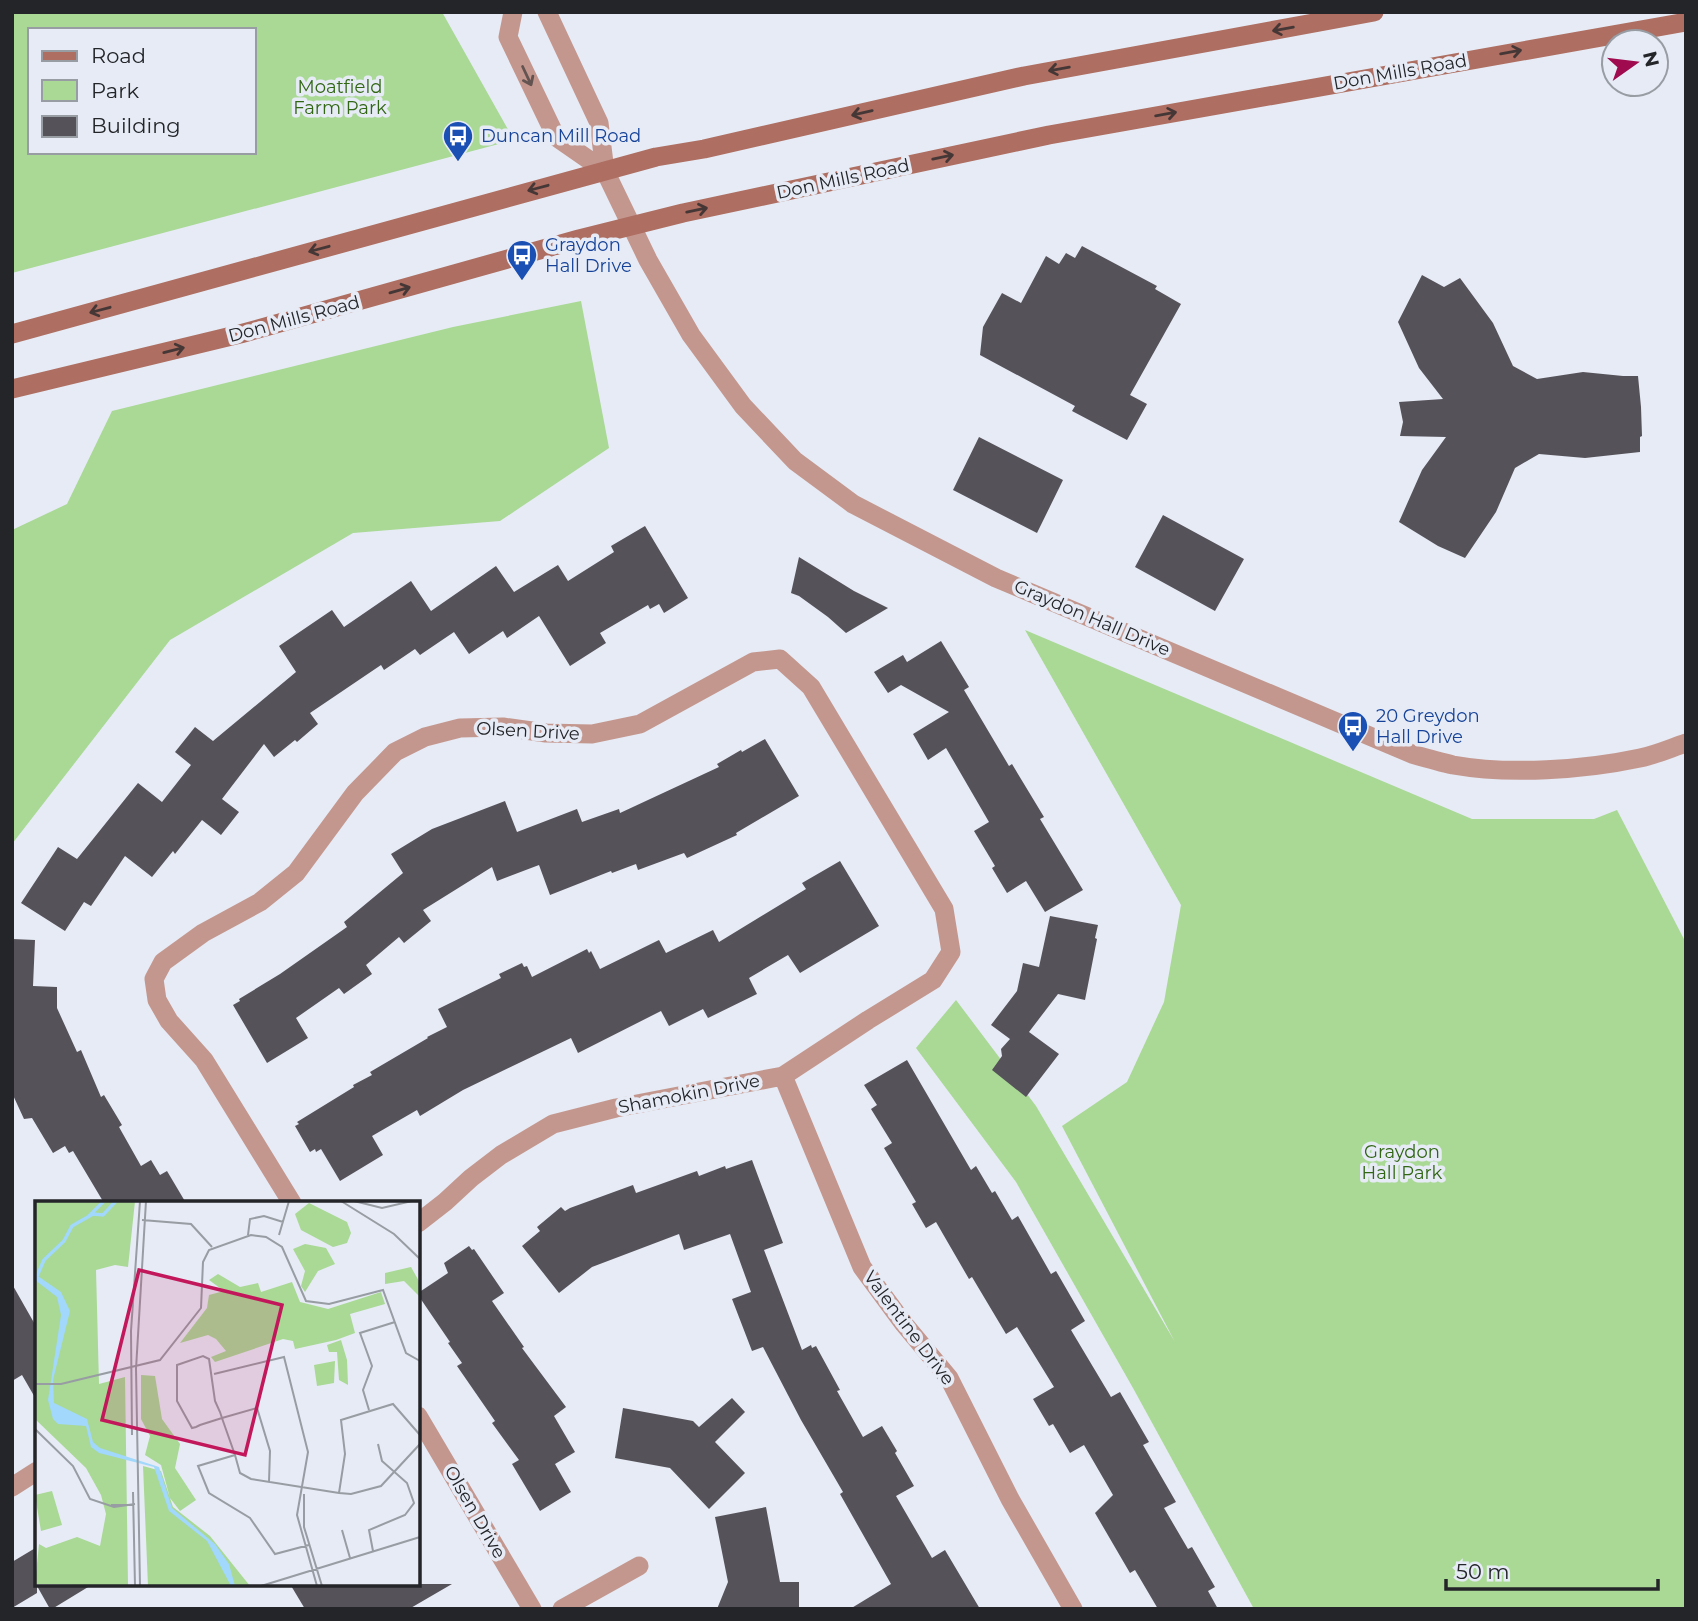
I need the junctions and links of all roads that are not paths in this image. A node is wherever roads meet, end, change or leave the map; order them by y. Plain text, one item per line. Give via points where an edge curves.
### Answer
1 (513, 12) edge
2 (547, 12) edge
3 (1374, 12) edge
4 (1686, 22) edge
5 (604, 172) junction
6 (630, 225) junction
7 (12, 334) edge
8 (12, 389) edge
9 (1686, 743) edge
10 (951, 952) joint
11 (783, 1076) junction
12 (291, 1201) edge
13 (420, 1221) edge
14 (420, 1419) edge
15 (35, 1472) edge
16 (12, 1487) edge
17 (639, 1566) dead end
18 (532, 1609) edge
19 (562, 1609) edge
20 (1073, 1609) edge

1 -> 5 street via 508,37 556,137
2 - 5 street via 599,123
3 -> 5 main road via 1024,76
6 -> 4 main road, Don Mills Road via 1049,135
5 - 6 street
5 -> 7 main road
8 -> 6 main road, Don Mills Road via 240,334
6 - 9 street, Graydon Hall Drive via 691,335 743,406 795,461 853,504 996,578 1412,754 1451,765 1480,769 1587,767 1642,758
10 - 11 street, Shamokin Drive via 933,980
10 - 12 street, Olsen Drive via 944,909 811,687 780,659 753,662 640,724 593,734 503,726 460,728 425,737 395,752 355,793 296,873 260,902 179,950 163,962 154,979 157,1000 169,1021 204,1059
11 - 13 street, Shamokin Drive via 553,1124 501,1155
11 - 20 street, Valentine Drive via 862,1267 949,1378
14 - 18 street, Olsen Drive
15 - 16 street
17 - 19 street

